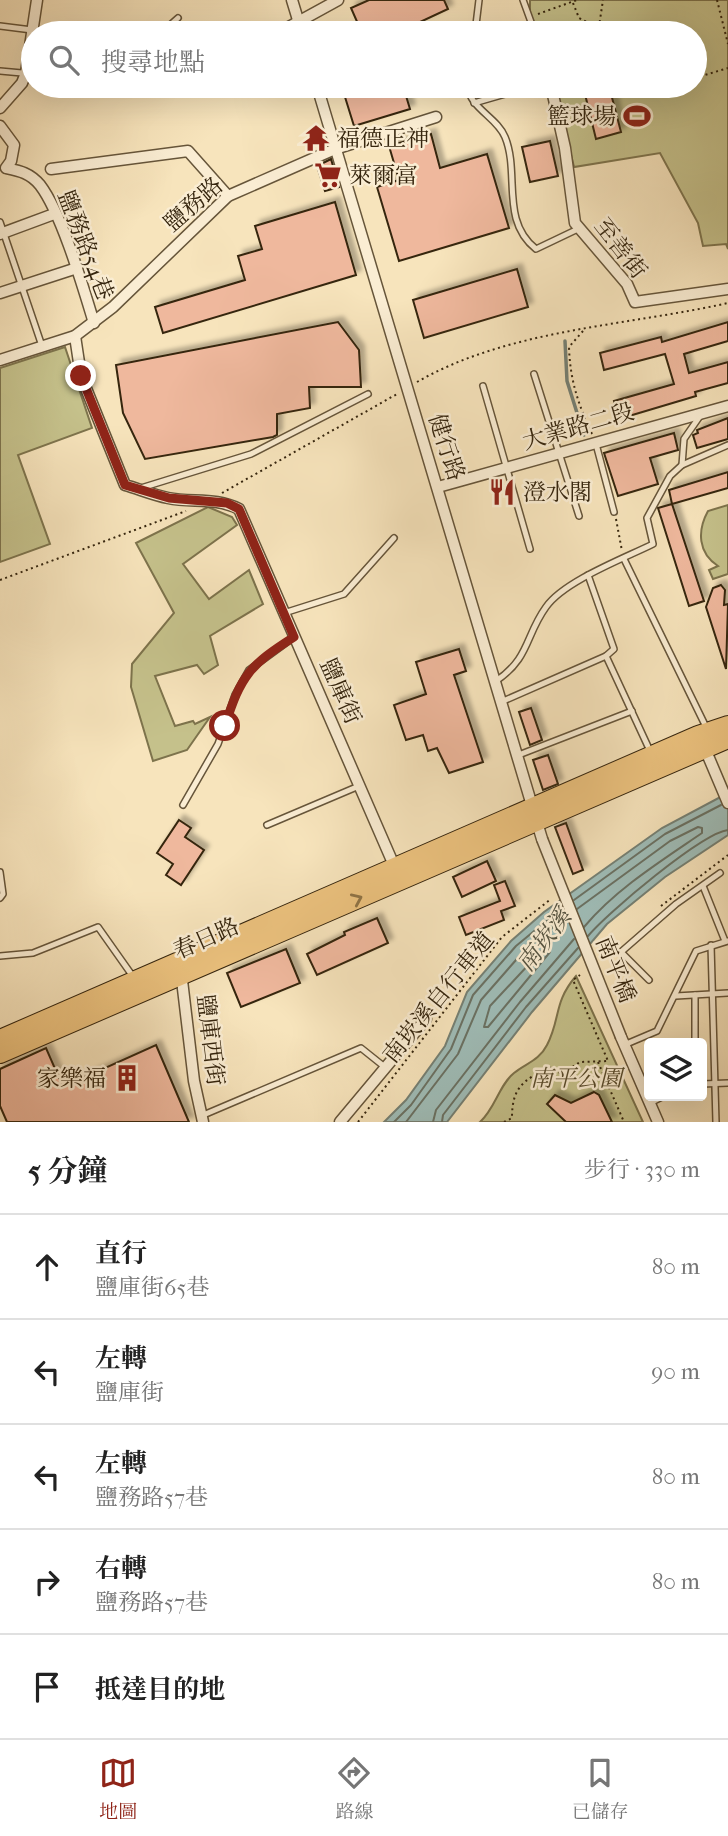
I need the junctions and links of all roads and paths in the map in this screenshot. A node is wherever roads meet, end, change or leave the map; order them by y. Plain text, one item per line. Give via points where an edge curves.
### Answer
1 (37, 0) edge
2 (292, 0) edge
3 (338, 0) edge
4 (479, 0) edge
5 (523, 0) edge
6 (577, 0) edge
7 (603, 0) edge
8 (716, 0) edge
9 (566, 2) edge
10 (572, 2) edge
11 (530, 17) junction
12 (178, 18) dead end
13 (34, 21) edge
14 (175, 21) edge
15 (298, 21) edge
16 (310, 21) edge
17 (476, 21) edge
18 (531, 21) edge
19 (585, 21) edge
20 (598, 21) edge
21 (0, 26) edge
22 (21, 29) edge
23 (728, 44) edge
24 (728, 68) edge
25 (0, 71) edge
26 (21, 73) edge
27 (707, 74) edge
28 (21, 84) edge
29 (320, 98) edge
30 (472, 98) edge
31 (491, 98) edge
32 (554, 98) edge
33 (474, 103) junction
34 (0, 108) edge
35 (436, 117) dead end
36 (0, 126) edge
37 (335, 149) junction
38 (51, 169) dead end
39 (3, 170) edge
40 (228, 197) junction
41 (54, 214) junction
42 (580, 228) junction
43 (1, 230) edge
44 (77, 268) junction
45 (21, 286) junction
46 (728, 289) edge
47 (0, 293) edge
48 (728, 303) edge
49 (93, 323) junction
50 (584, 330) junction
51 (75, 336) junction
52 (42, 346) junction
53 (0, 360) edge
54 (534, 374) dead end
55 (483, 386) dead end
56 (409, 387) dead end
57 (402, 391) dead end
58 (368, 394) dead end
59 (728, 406) edge
60 (701, 413) junction
61 (590, 444) junction
62 (728, 445) edge
63 (559, 453) junction
64 (682, 465) junction
65 (506, 468) junction
66 (438, 487) junction
67 (138, 489) junction
68 (213, 498) junction
69 (190, 509) dead end
70 (614, 512) joint
71 (579, 516) dead end
72 (394, 538) dead end
73 (530, 549) dead end
74 (622, 549) dead end
75 (624, 559) junction
76 (588, 575) junction
77 (0, 580) edge
78 (284, 613) junction
79 (294, 637) junction
80 (606, 656) junction
81 (495, 681) junction
82 (501, 702) junction
83 (632, 711) junction
84 (728, 725) edge
85 (711, 740) edge
86 (516, 756) junction
87 (655, 763) junction
88 (359, 786) junction
89 (728, 803) edge
90 (183, 805) dead end
91 (536, 824) junction
92 (267, 825) dead end
93 (0, 872) edge
94 (397, 873) junction
95 (720, 873) dead end
96 (703, 887) junction
97 (0, 898) edge
98 (551, 899) dead end
99 (727, 941) edge
100 (711, 945) junction
101 (0, 956) edge
102 (181, 969) junction
103 (580, 975) dead end
104 (649, 980) dead end
105 (136, 981) junction
106 (728, 993) edge
107 (712, 994) junction
108 (695, 995) junction
109 (676, 996) junction
110 (426, 1019) dead end
111 (695, 1038) edge
112 (0, 1040) edge
113 (622, 1041) junction
114 (0, 1054) edge
115 (617, 1056) dead end
116 (598, 1061) junction
117 (608, 1061) junction
118 (386, 1068) junction
119 (715, 1083) junction
120 (728, 1083) edge
121 (707, 1084) edge
122 (654, 1101) edge
123 (650, 1103) junction
124 (202, 1119) edge
125 (340, 1122) edge
126 (358, 1122) edge
127 (503, 1122) edge
128 (624, 1122) edge
129 (658, 1122) edge
130 (716, 1122) edge

1 - 13 street
2 - 15 street
3 - 16 street
4 - 17 lane
5 - 11 lane
6 - 10 path
7 - 20 path
8 - 23 path
9 - 10 path
9 - 11 path
10 - 19 path
11 - 18 lane
12 - 14 lane
21 - 22 lane
24 - 27 path
25 - 26 lane
28 - 34 street
29 - 37 street, 健行路
30 - 33 lane
31 - 33 lane
32 - 42 street, 至善街 via 575,223
33 - 42 lane via 497,122 506,138 513,207 526,241 536,249
35 - 37 street, 鹽務路
36 - 39 street, 鹽務路54巷 via 14,145 11,161
37 - 40 street, 鹽務路
37 - 66 street, 健行路
38 - 40 street via 188,151
39 - 41 street, 鹽務路54巷 via 23,172 40,186
40 - 49 street, 鹽務路
41 - 43 street
41 - 44 street, 鹽務路54巷
42 - 46 street, 至善街 via 627,284 635,302
43 - 45 lane
44 - 45 street
44 - 49 street, 鹽務路54巷
45 - 47 street
45 - 52 lane
48 - 50 path
49 - 51 street, 鹽務路
50 - 56 path via 440,369
50 - 61 path via 569,347 570,378
51 - 52 street, 鹽務路
51 - 67 street via 81,376 106,442 125,485
52 - 53 street, 鹽務路
54 - 63 lane
55 - 65 lane
57 - 68 path
58 - 67 lane via 251,454
59 - 60 street, 大業路二段
60 - 61 street, 大業路二段
60 - 64 lane via 684,439
61 - 63 street, 大業路二段
61 - 70 lane
62 - 64 lane
63 - 65 street, 大業路二段
63 - 71 lane
64 - 75 lane via 670,476 648,518 653,544
65 - 66 street, 大業路二段
65 - 73 lane
66 - 81 street, 健行路
67 - 68 street via 169,498
68 - 78 street, 鹽庫街 via 239,509
69 - 77 path
70 - 74 path
72 - 78 lane via 344,594
75 - 76 lane
75 - 85 lane
76 - 80 lane via 614,649
76 - 81 lane via 547,605 516,667
78 - 79 street, 鹽庫街
79 - 88 street, 鹽庫街
79 - 90 lane via 249,670 218,744
80 - 82 lane
80 - 83 lane
81 - 82 street, 健行路
82 - 86 street, 健行路
83 - 86 lane
83 - 87 lane
84 - 85 main road
85 - 87 main road
85 - 89 street via 716,773
86 - 91 street, 健行路
87 - 91 main road
88 - 92 lane
88 - 94 street, 鹽庫街
91 - 94 main road, 春日路
91 - 113 street, 南平橋, bridge
93 - 97 lane
94 - 102 main road, 春日路
95 - 96 lane
96 - 99 lane
96 - 104 lane via 621,952
98 - 126 path, 南崁溪自行車道 via 502,937
99 - 100 lane
100 - 107 lane
100 - 109 lane via 695,951
101 - 105 lane via 33,953 98,928
102 - 105 main road, 春日路
102 - 114 main road, 春日路
102 - 124 street, 鹽庫西街
103 - 117 path via 573,980
105 - 112 main road, 春日路
106 - 107 lane
107 - 108 lane
107 - 119 lane
108 - 109 lane
108 - 111 lane
109 - 113 lane via 657,1031
110 - 118 street
113 - 123 street, 南平橋
115 - 117 path
116 - 117 path
116 - 127 path via 580,1062 562,1074 549,1067 525,1080 512,1098 512,1118
116 - 128 path
118 - 124 lane via 361,1048
118 - 125 street
119 - 120 lane
119 - 121 lane
119 - 130 lane
122 - 123 lane
123 - 129 street, 南平橋

